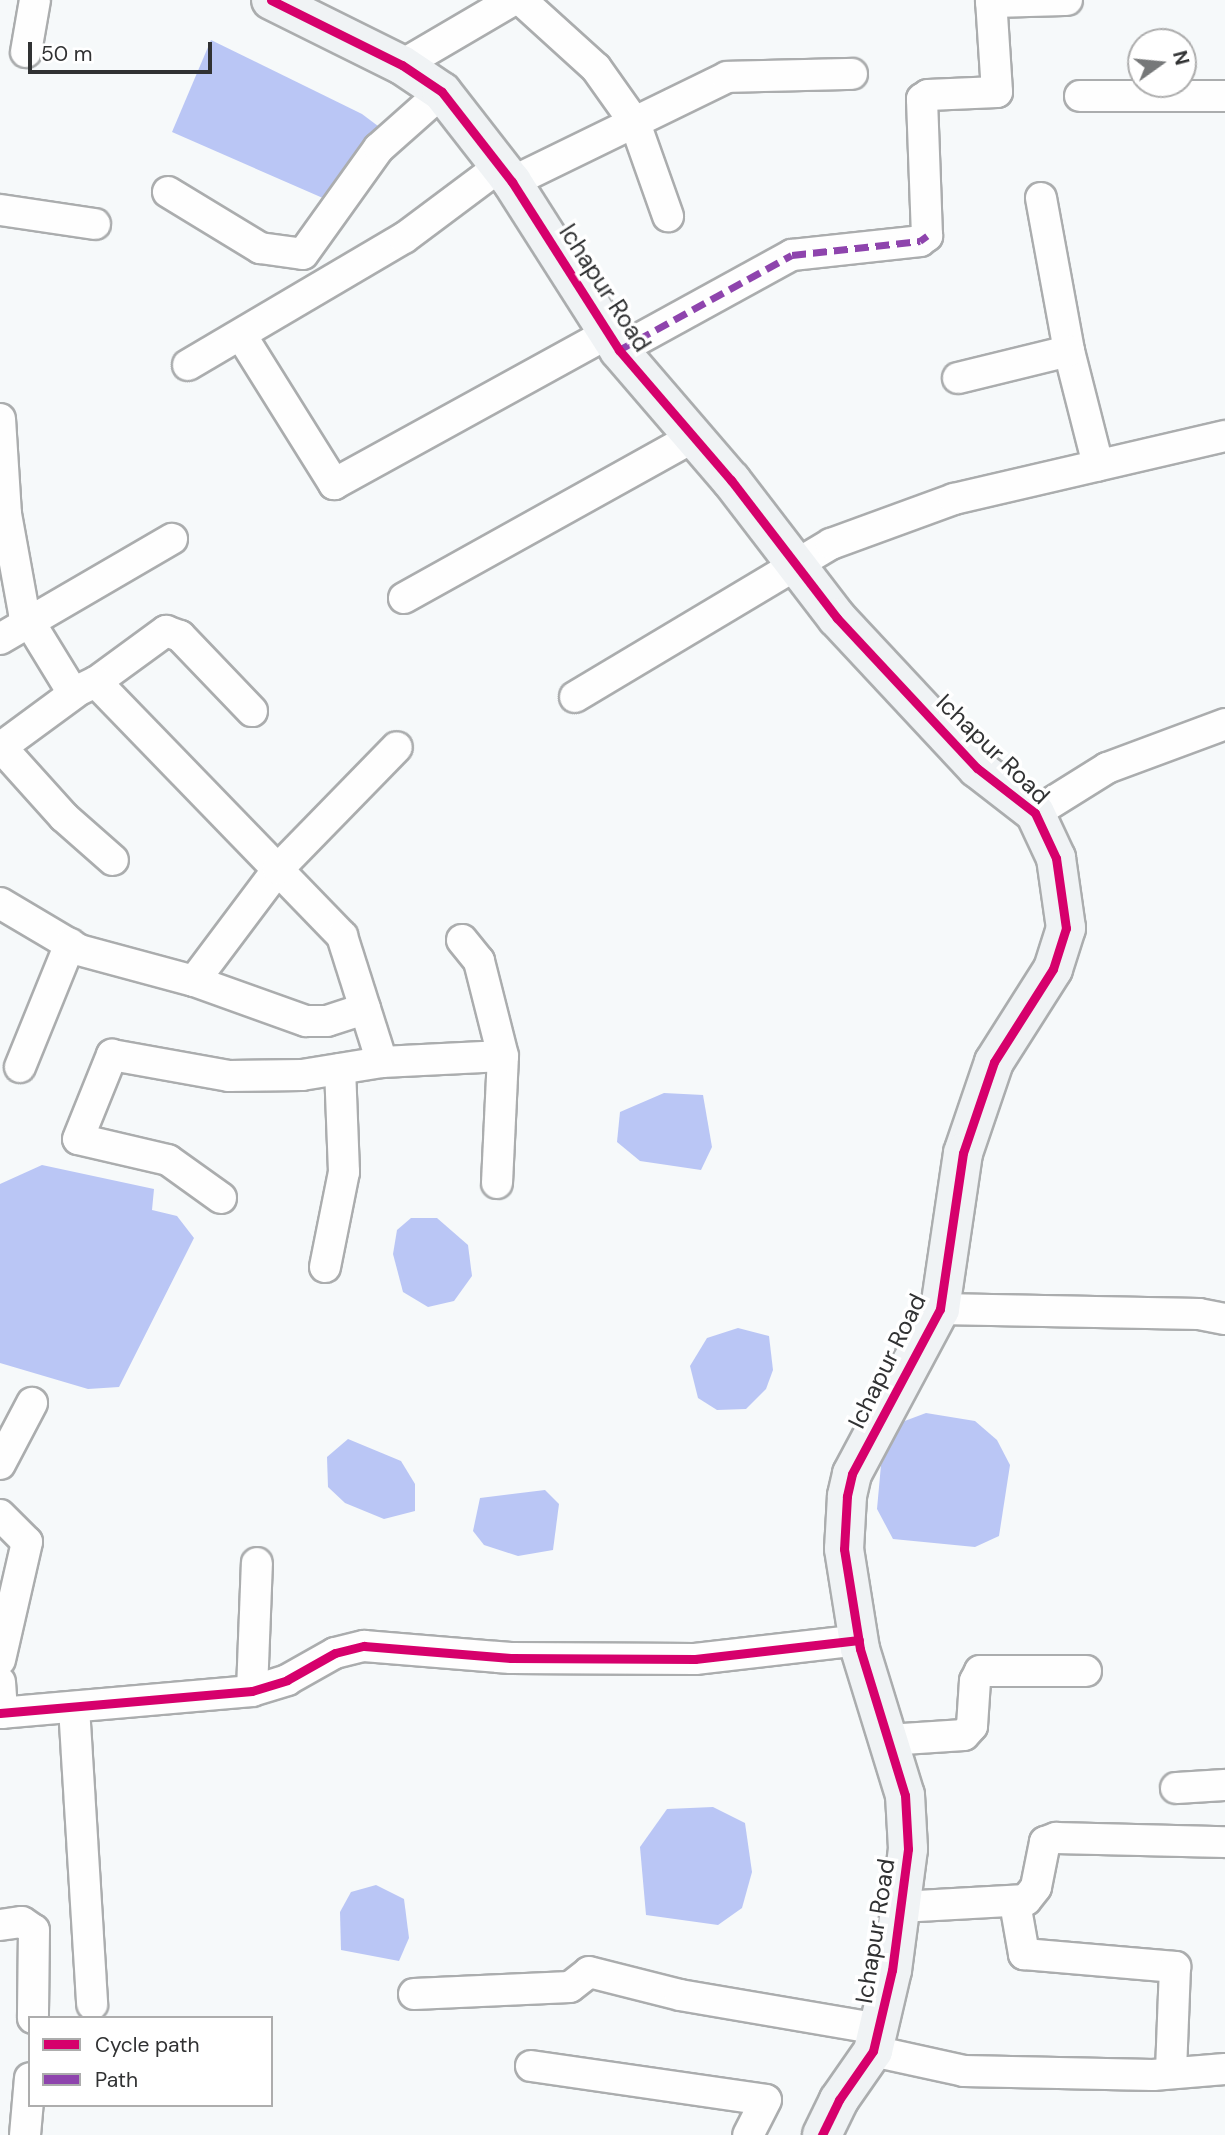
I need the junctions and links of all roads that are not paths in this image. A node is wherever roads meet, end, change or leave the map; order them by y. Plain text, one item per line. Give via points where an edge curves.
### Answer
1 (35, 0) edge
2 (513, 0) edge
3 (521, 0) edge
4 (1067, 0) edge
5 (991, 1) edge
6 (289, 4) edge
7 (26, 52) dead end
8 (402, 65) junction
9 (852, 74) dead end
10 (442, 92) junction
11 (1080, 96) dead end
12 (1225, 96) edge
13 (635, 123) junction
14 (505, 175) junction
15 (168, 192) dead end
16 (1041, 198) dead end
17 (0, 210) edge
18 (668, 216) dead end
19 (95, 224) dead end
20 (242, 335) junction
21 (614, 342) junction
22 (1069, 351) junction
23 (188, 365) dead end
24 (958, 378) dead end
25 (0, 419) edge
26 (1225, 436) edge
27 (694, 437) junction
28 (1098, 465) junction
29 (3, 515) edge
30 (172, 539) dead end
31 (797, 566) junction
32 (404, 598) dead end
33 (28, 623) junction
34 (0, 639) edge
35 (85, 688) junction
36 (575, 697) dead end
37 (252, 711) dead end
38 (1225, 724) edge
39 (1, 747) edge
40 (397, 747) dead end
41 (1035, 813) junction
42 (113, 860) dead end
43 (278, 869) junction
44 (3, 915) edge
45 (462, 940) dead end
46 (70, 944) junction
47 (194, 981) junction
48 (365, 1009) junction
49 (503, 1056) junction
50 (382, 1062) junction
51 (20, 1067) dead end
52 (340, 1069) junction
53 (497, 1183) dead end
54 (221, 1198) dead end
55 (325, 1267) dead end
56 (940, 1309) junction
57 (1225, 1319) edge
58 (32, 1403) dead end
59 (0, 1464) edge
60 (0, 1515) edge
61 (257, 1563) dead end
62 (859, 1640) junction
63 (0, 1660) edge
64 (1086, 1671) dead end
65 (0, 1682) edge
66 (252, 1691) junction
67 (74, 1707) junction
68 (1, 1713) edge
69 (888, 1740) junction
70 (1225, 1785) edge
71 (1176, 1788) dead end
72 (1225, 1842) edge
73 (1015, 1903) junction
74 (900, 1907) junction
75 (0, 1925) edge
76 (414, 1994) dead end
77 (92, 2004) dead end
78 (33, 2016) edge
79 (876, 2040) junction
80 (531, 2066) dead end
81 (1225, 2069) edge
82 (1171, 2072) junction
83 (28, 2101) edge
84 (25, 2135) edge
85 (748, 2135) edge
86 (822, 2135) edge

1 - 7 street
2 - 8 street
3 - 13 street via 596,68
4 - 5 street
5 - 21 street via 997,92 922,99 926,236 920,241 792,255
6 - 8 street, Ichapur Road
8 - 10 street, Ichapur Road
9 - 13 street via 727,77
10 - 14 street, Ichapur Road
10 - 15 street via 379,148 303,254 260,248
11 - 12 street
13 - 14 street
13 - 18 street
14 - 20 street
14 - 21 street, Ichapur Road
16 - 22 street
17 - 19 street
20 - 21 street via 334,484
20 - 23 street
21 - 27 street, Ichapur Road
22 - 24 street
22 - 28 street
25 - 29 street
26 - 28 street
27 - 31 street, Ichapur Road
27 - 32 street
28 - 31 street via 954,499 831,544
29 - 33 street
30 - 33 street
31 - 36 street
31 - 41 street, Ichapur Road via 837,618 977,768
33 - 34 street
33 - 35 street
35 - 37 street via 166,631 180,636
35 - 39 street
35 - 43 street
38 - 41 street via 1107,768
39 - 42 street via 64,817
40 - 43 street
41 - 56 street, Ichapur Road via 1056,858 1066,928 1053,969 994,1062 963,1153
43 - 47 street
43 - 48 street via 342,936
44 - 46 street
45 - 49 street via 480,961
46 - 47 street via 114,962
46 - 51 street
47 - 48 street via 306,1021 327,1021
48 - 50 street
49 - 50 street
49 - 53 street
50 - 52 street
52 - 54 street via 302,1075 229,1076 112,1055 78,1139 168,1160
52 - 55 street via 344,1172
56 - 57 street via 1185,1313
56 - 62 street, Ichapur Road via 852,1474 844,1549
58 - 59 street
60 - 63 street via 27,1542
61 - 66 street
62 - 66 street via 695,1659 511,1658 364,1646 335,1653 287,1680
62 - 69 street, Ichapur Road
64 - 69 street via 1025,1674 985,1670 975,1681 972,1726 964,1735
65 - 68 street
66 - 67 street
67 - 68 street
67 - 77 street
69 - 74 street, Ichapur Road via 905,1795 907,1818
70 - 71 street
72 - 73 street via 1056,1838 1045,1842 1031,1895
73 - 74 street
73 - 82 street via 1024,1954 1175,1967
74 - 79 street, Ichapur Road
75 - 78 street via 22,1922 34,1930
76 - 79 street via 570,1987 589,1972
79 - 82 street via 964,2071
79 - 86 street, Ichapur Road
80 - 85 street via 766,2100
81 - 82 street
83 - 84 street

